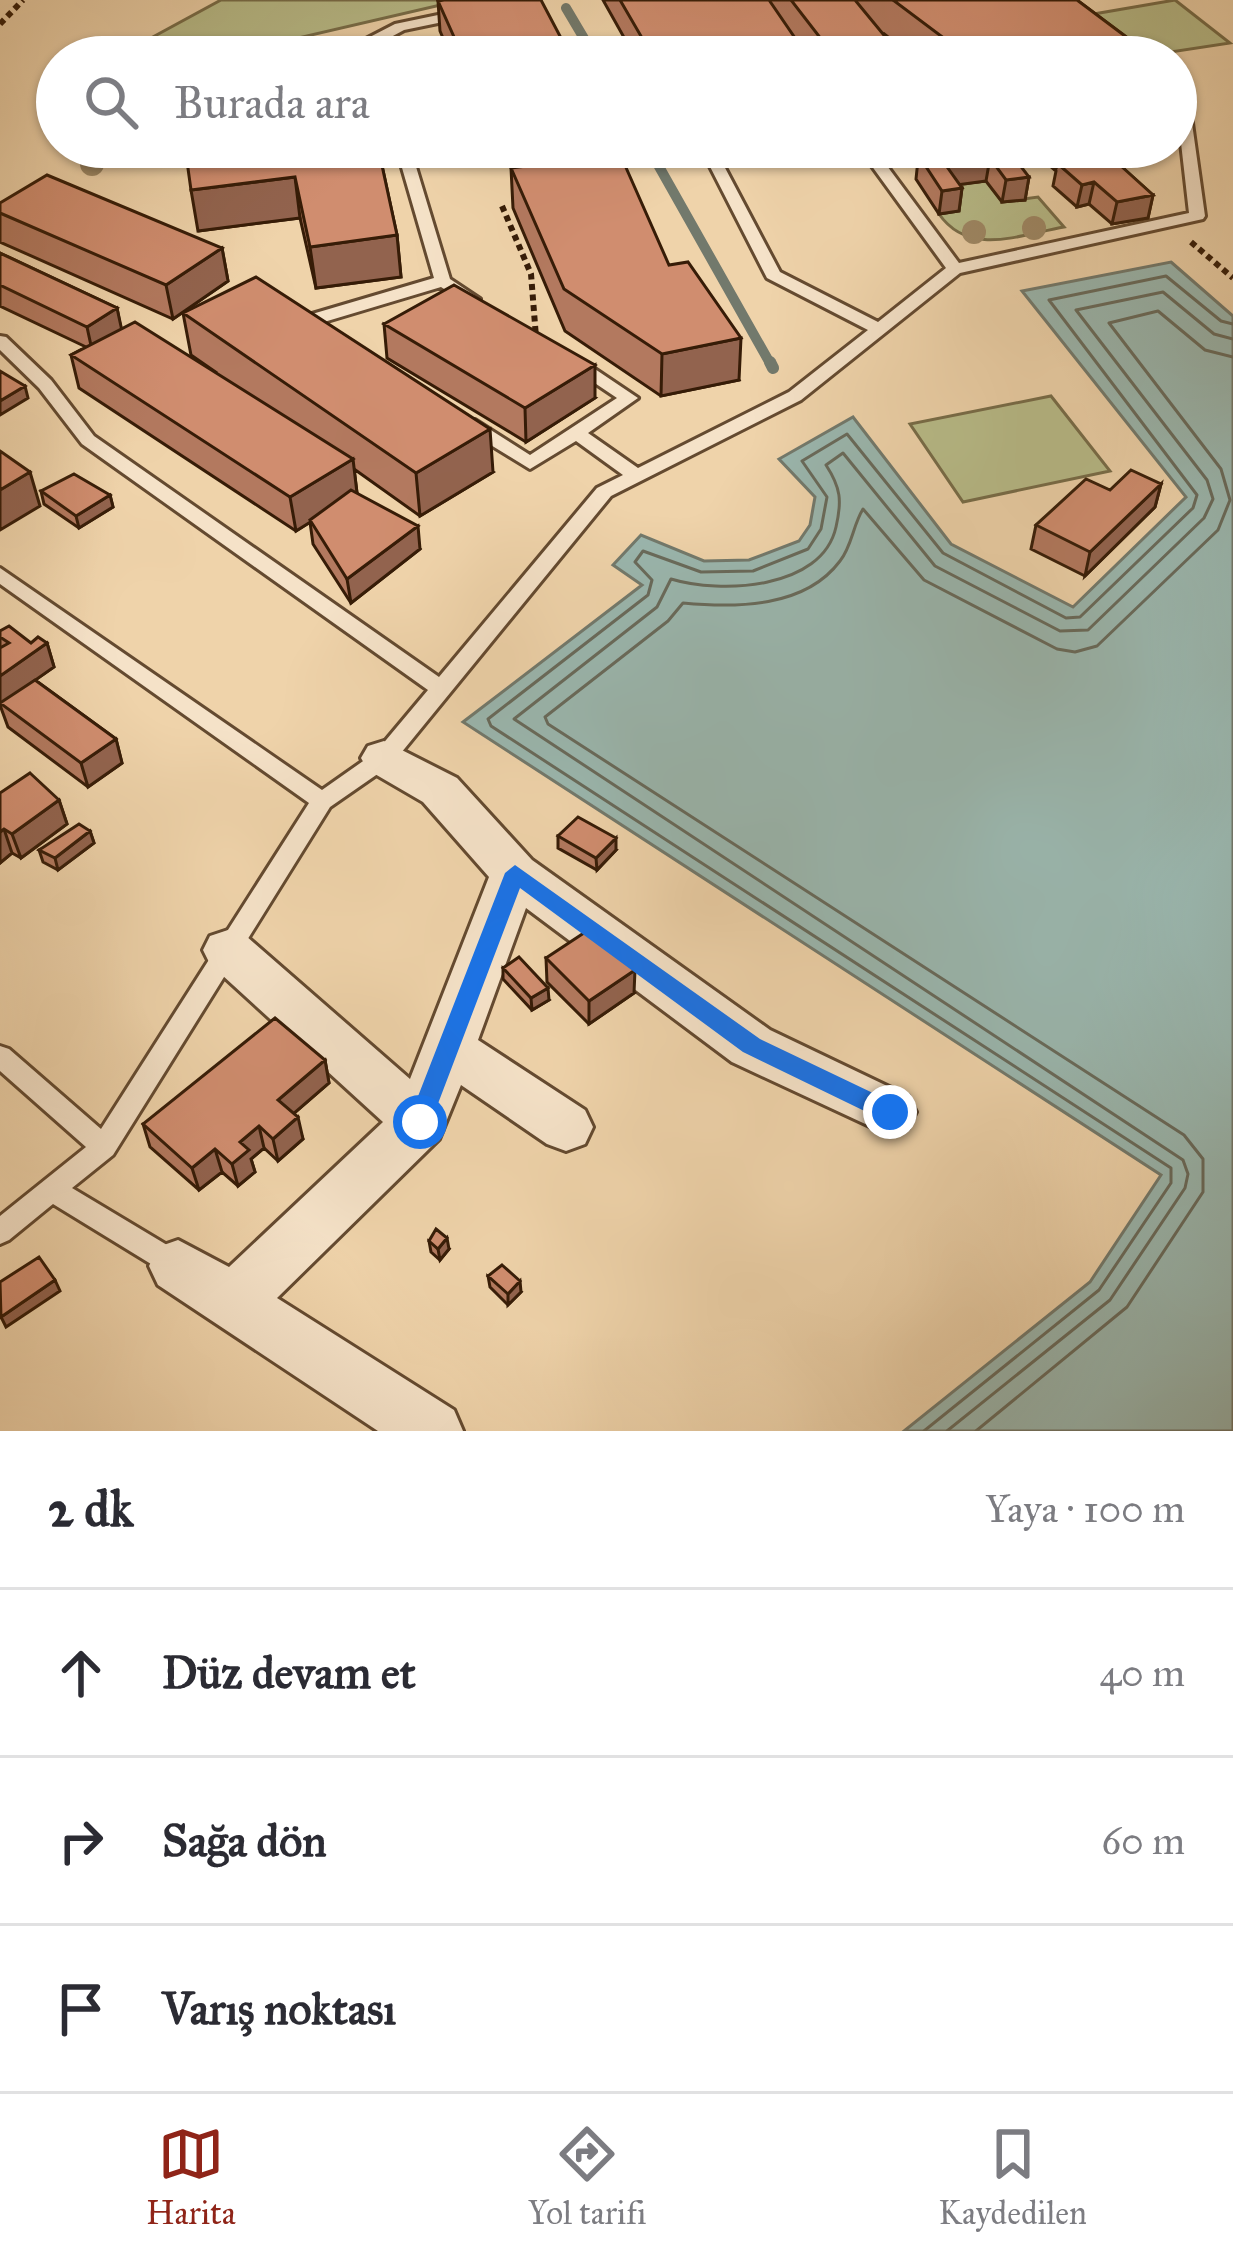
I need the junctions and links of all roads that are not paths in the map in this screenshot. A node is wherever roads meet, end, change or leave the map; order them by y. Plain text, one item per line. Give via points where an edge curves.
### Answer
1 (486, 9) edge
2 (383, 36) edge
3 (409, 168) edge
4 (718, 168) edge
5 (880, 168) edge
6 (1191, 168) edge
7 (955, 269) junction
8 (443, 280) junction
9 (480, 304) edge
10 (880, 330) junction
11 (328, 334) edge
12 (536, 338) edge
13 (0, 341) edge
14 (450, 412) edge
15 (578, 433) junction
16 (636, 475) junction
17 (0, 575) edge
18 (441, 689) junction
19 (384, 758) junction
20 (322, 801) junction
21 (515, 873) junction
22 (228, 950) junction
23 (448, 1048) junction
24 (0, 1056) edge
25 (890, 1112) dead end
26 (420, 1122) junction
27 (566, 1127) dead end
28 (104, 1147) junction
29 (52, 1190) junction
30 (0, 1232) edge
31 (178, 1266) joint
32 (233, 1302) junction
33 (393, 1420) edge

1 - 2 lane
3 - 8 lane
4 - 10 lane via 773,275
5 - 7 lane
6 - 7 lane via 1197,216
7 - 10 lane
8 - 9 lane
8 - 11 lane via 301,317
10 - 16 lane via 795,396
12 - 15 lane via 629,398
13 - 18 lane via 88,440
14 - 15 lane via 530,463
15 - 16 lane
16 - 18 lane via 604,492
17 - 20 lane
18 - 19 lane
19 - 20 lane
19 - 21 street via 440,790
20 - 22 lane
21 - 23 street
21 - 25 street via 752,1046
22 - 26 street
22 - 28 lane
23 - 26 street
23 - 27 street
24 - 28 lane
26 - 32 street
28 - 29 lane
29 - 30 lane
29 - 31 lane
31 - 32 street
32 - 33 street

